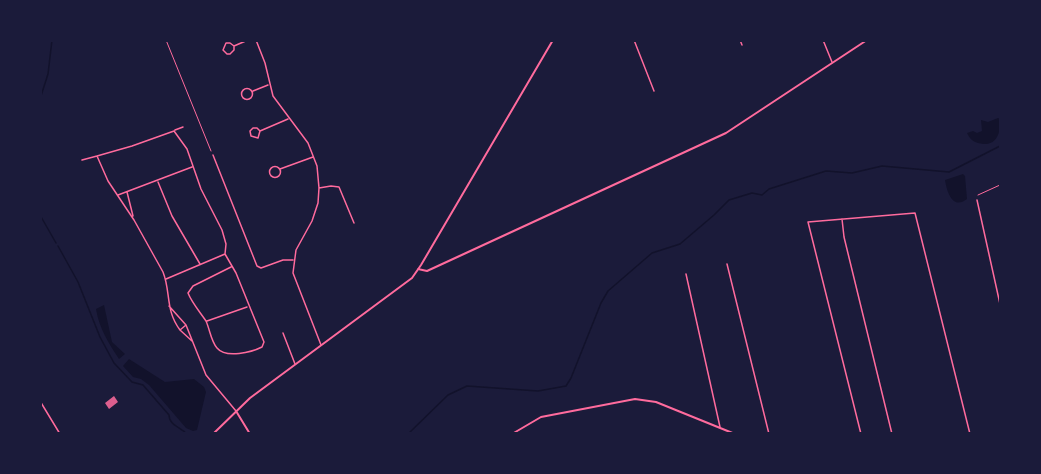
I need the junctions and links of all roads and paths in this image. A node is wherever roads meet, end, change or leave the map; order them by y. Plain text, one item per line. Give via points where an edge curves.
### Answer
1 (166, 40) edge
2 (248, 40) edge
3 (256, 40) edge
4 (554, 40) edge
5 (634, 40) edge
6 (740, 40) edge
7 (823, 40) edge
8 (867, 40) edge
9 (742, 45) dead end
10 (234, 46) dead end
11 (832, 63) junction
12 (269, 85) junction
13 (654, 91) dead end
14 (252, 92) dead end
15 (290, 119) junction
16 (183, 127) dead end
17 (260, 130) dead end
18 (174, 131) junction
19 (213, 155) joint
20 (97, 156) junction
21 (314, 157) junction
22 (82, 160) dead end
23 (193, 167) junction
24 (280, 170) dead end
25 (158, 182) junction
26 (1000, 185) edge
27 (319, 188) junction
28 (127, 192) junction
29 (117, 196) junction
30 (977, 200) joint
31 (842, 219) junction
32 (134, 220) junction
33 (354, 223) dead end
34 (225, 254) junction
35 (293, 260) junction
36 (200, 264) junction
37 (727, 264) dead end
38 (231, 267) junction
39 (418, 269) junction
40 (686, 274) dead end
41 (166, 279) junction
42 (1000, 304) edge
43 (168, 305) junction
44 (248, 307) junction
45 (206, 321) junction
46 (186, 324) junction
47 (180, 330) junction
48 (283, 333) dead end
49 (193, 342) junction
50 (321, 346) junction
51 (295, 365) junction
52 (40, 401) edge
53 (236, 411) junction
54 (720, 428) junction
55 (60, 434) edge
56 (213, 434) edge
57 (250, 434) edge
58 (512, 434) edge
59 (735, 434) edge
60 (769, 434) edge
61 (861, 434) edge
62 (892, 434) edge
63 (970, 434) edge

1 - 19 path
2 - 10 street
3 - 12 street
4 - 39 street
5 - 13 street
6 - 9 street
7 - 11 street
8 - 11 street
11 - 39 street via 726,133 427,271
12 - 14 street
12 - 15 street
15 - 17 street
15 - 21 street
16 - 18 street
18 - 20 street
18 - 23 street via 187,149
19 - 35 street via 258,267
20 - 22 street
20 - 29 street
21 - 24 street
21 - 27 street
23 - 25 street
23 - 34 street via 225,237
25 - 28 street
25 - 36 street via 172,216
26 - 30 path via 981,192
27 - 33 street via 339,187
27 - 35 street via 315,213
28 - 29 street
28 - 32 street
29 - 32 street
30 - 42 street
31 - 61 street via 808,222
31 - 62 street
31 - 63 street via 915,213
32 - 41 street
34 - 36 street
34 - 38 street
35 - 50 street via 294,278
36 - 41 street
37 - 60 street
38 - 44 street
38 - 45 street via 188,290
39 - 50 street via 408,282
40 - 54 street
41 - 43 street
43 - 46 street
43 - 47 street
44 - 45 street
44 - 45 street via 264,339 258,349 221,352
46 - 47 street
46 - 49 street
47 - 49 street
48 - 51 street
49 - 53 street via 206,375
50 - 51 street
51 - 53 street
52 - 55 street
53 - 56 street
53 - 57 street
54 - 58 street via 656,402 635,399 541,417
54 - 59 street

